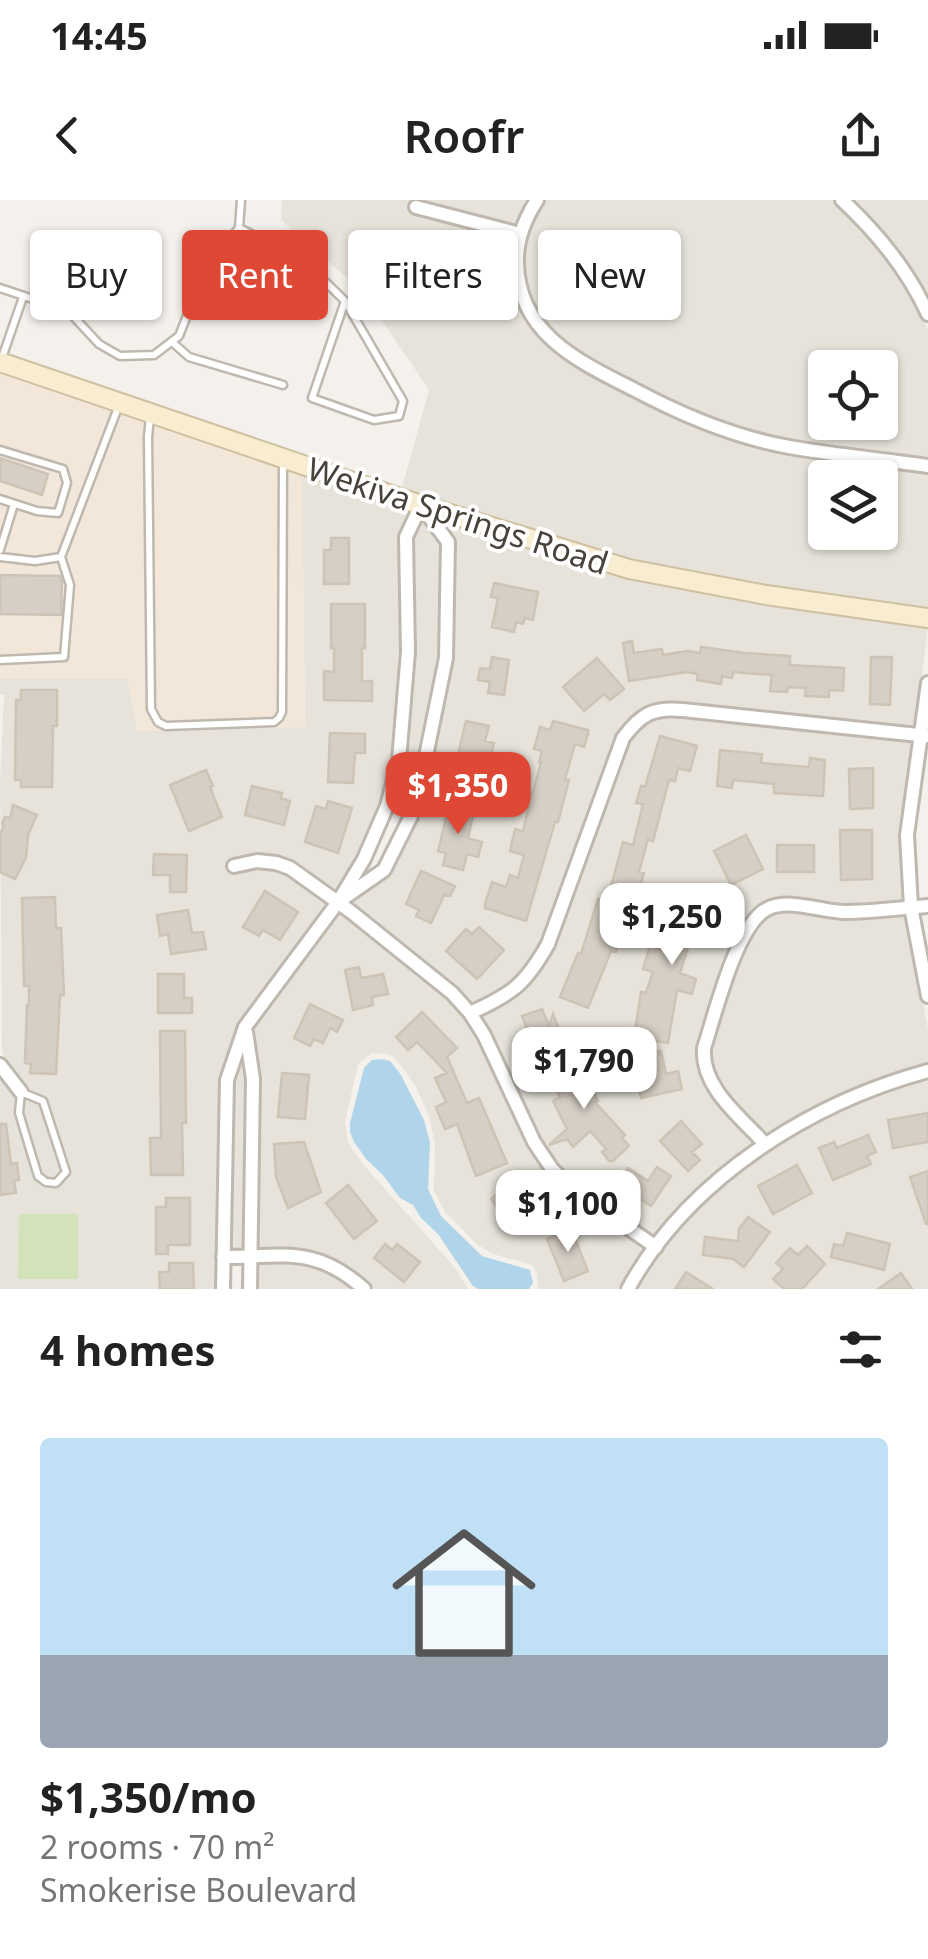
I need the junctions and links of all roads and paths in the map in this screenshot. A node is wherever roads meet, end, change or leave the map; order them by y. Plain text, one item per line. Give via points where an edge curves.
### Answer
1 (241, 200) edge
2 (537, 200) edge
3 (842, 200) edge
4 (416, 206) dead end
5 (239, 228) junction
6 (520, 234) junction
7 (0, 288) edge
8 (23, 298) junction
9 (344, 301) junction
10 (928, 314) edge
11 (172, 342) junction
12 (0, 362) edge
13 (284, 386) dead end
14 (119, 404) junction
15 (150, 415) junction
16 (0, 450) edge
17 (283, 460) junction
18 (928, 466) edge
19 (0, 499) edge
20 (14, 504) junction
21 (420, 505) junction
22 (0, 553) edge
23 (61, 558) junction
24 (928, 618) edge
25 (0, 660) edge
26 (928, 683) edge
27 (924, 736) edge
28 (394, 778) junction
29 (419, 783) junction
30 (234, 866) dead end
31 (338, 902) junction
32 (928, 906) edge
33 (911, 908) junction
34 (927, 990) edge
35 (470, 1014) junction
36 (246, 1027) junction
37 (0, 1065) edge
38 (928, 1071) edge
39 (21, 1092) junction
40 (765, 1144) junction
41 (656, 1247) junction
42 (223, 1258) junction
43 (250, 1258) junction
44 (223, 1289) edge
45 (250, 1289) edge
46 (364, 1289) edge
47 (628, 1289) edge

1 - 5 lane
2 - 6 street
3 - 10 street via 904,270
4 - 6 street
5 - 9 lane via 301,258
5 - 11 lane via 214,257
6 - 18 street via 517,280 525,305 547,336 586,364 720,428 782,446
7 - 8 lane
8 - 11 lane via 73,316 120,356 154,355
8 - 12 lane
9 - 9 lane via 403,401 398,416 374,420 312,398
11 - 13 lane via 189,356
12 - 14 main road, Wekiva Springs Road
14 - 15 main road, Wekiva Springs Road
14 - 23 lane
15 - 17 main road, Wekiva Springs Road
15 - 17 lane via 151,709 166,726 274,722 282,712
16 - 20 lane via 64,469 68,482 58,513
17 - 21 main road, Wekiva Springs Road
19 - 20 lane
20 - 22 lane
21 - 24 main road, Wekiva Springs Road via 629,569
21 - 28 street via 406,536 408,652
21 - 29 street via 448,542 446,658
22 - 23 lane via 35,561
23 - 25 lane via 70,586 64,657
26 - 27 street
27 - 33 street via 907,835
27 - 35 street via 666,708 648,714 623,738 535,968 504,998
28 - 29 street
28 - 31 street via 364,859
29 - 31 street via 384,870
30 - 31 street via 276,863
31 - 35 street
31 - 36 street
32 - 33 street
33 - 34 street
33 - 40 street via 843,912 781,905 746,928 703,1060 716,1090
35 - 41 street via 552,1169
36 - 42 street via 227,1080
36 - 43 street via 253,1079
37 - 39 street
38 - 40 street via 844,1100
39 - 39 lane via 43,1101 66,1172 56,1183 38,1176 19,1112
40 - 41 street via 698,1198
41 - 47 street
42 - 43 street
42 - 44 street
43 - 45 street
43 - 46 street via 303,1256 344,1271

